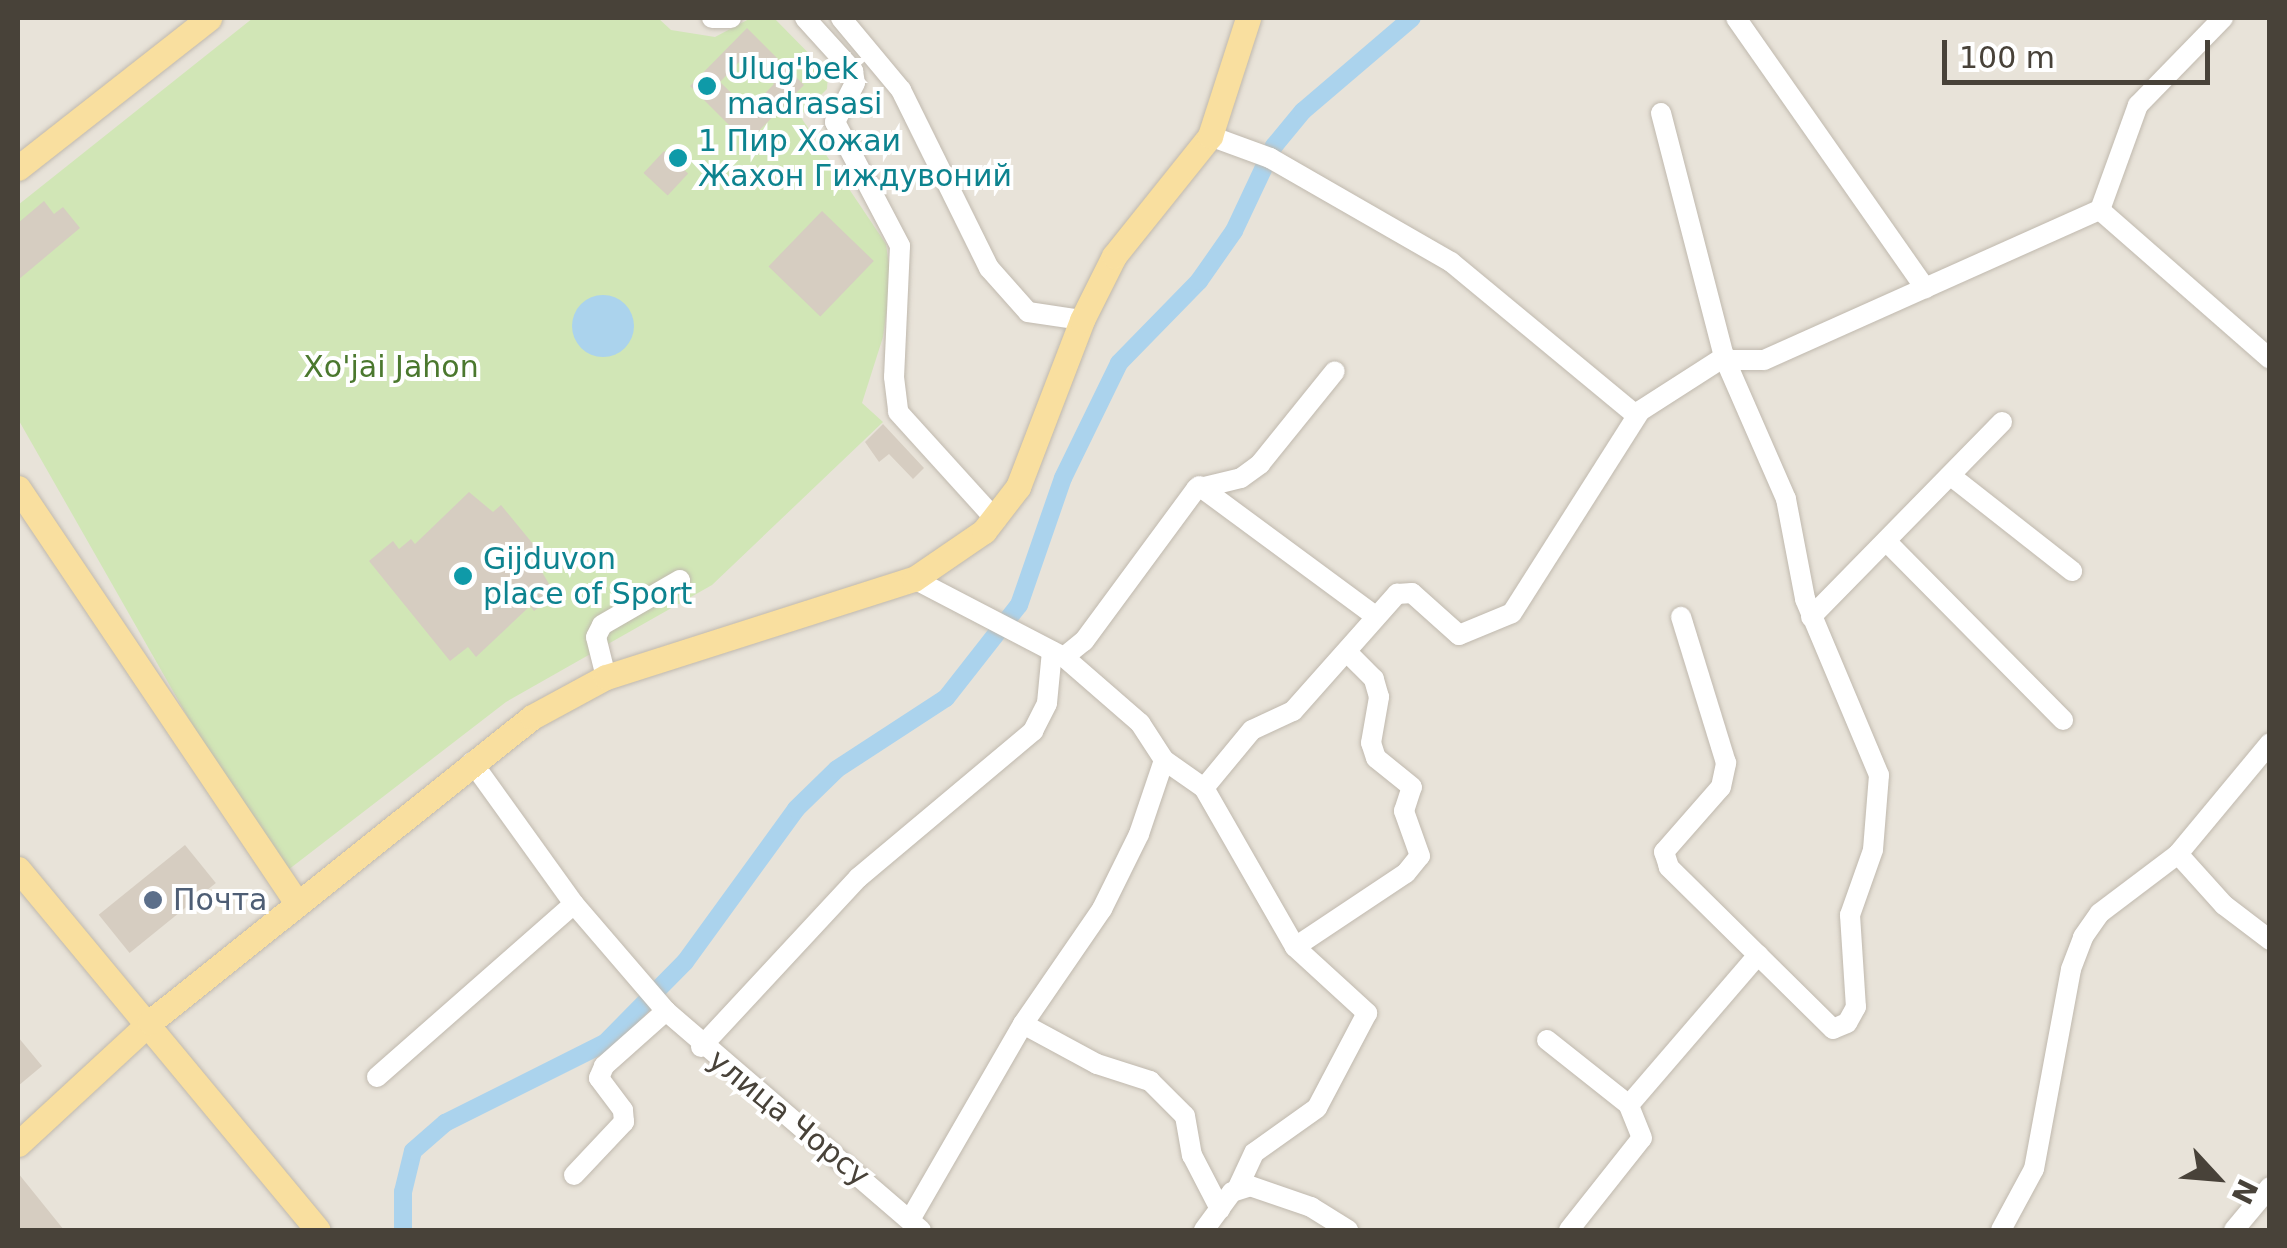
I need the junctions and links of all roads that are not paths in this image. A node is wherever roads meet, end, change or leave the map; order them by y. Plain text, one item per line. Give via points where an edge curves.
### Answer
1 (208, 18) edge
2 (712, 18) edge
3 (731, 18) edge
4 (805, 18) edge
5 (841, 18) edge
6 (1248, 18) edge
7 (1736, 18) edge
8 (2223, 18) edge
9 (1661, 114) dead end
10 (1210, 136) junction
11 (18, 168) edge
12 (2100, 210) junction
13 (1925, 288) junction
14 (1082, 320) junction
15 (1724, 358) junction
16 (2270, 359) edge
17 (1334, 370) dead end
18 (1636, 416) junction
19 (2002, 422) dead end
20 (1951, 476) junction
21 (1199, 486) junction
22 (18, 488) edge
23 (996, 520) junction
24 (1888, 543) junction
25 (2072, 571) dead end
26 (680, 580) dead end
27 (914, 580) junction
28 (1374, 615) junction
29 (1812, 617) junction
30 (1681, 618) dead end
31 (1348, 653) junction
32 (1058, 654) junction
33 (606, 678) junction
34 (2063, 720) dead end
35 (2270, 743) edge
36 (1164, 760) junction
37 (472, 762) junction
38 (1204, 788) junction
39 (2178, 854) junction
40 (18, 869) edge
41 (297, 904) junction
42 (574, 904) junction
43 (2270, 940) edge
44 (1295, 947) junction
45 (1758, 955) junction
46 (662, 1007) junction
47 (150, 1022) junction
48 (1023, 1024) junction
49 (1547, 1040) dead end
50 (700, 1047) junction
51 (377, 1077) dead end
52 (1629, 1106) junction
53 (18, 1144) edge
54 (574, 1175) dead end
55 (2270, 1187) edge
56 (1236, 1189) junction
57 (1220, 1208) junction
58 (916, 1224) edge
59 (318, 1230) edge
60 (1204, 1230) edge
61 (1348, 1230) edge
62 (1570, 1230) edge
63 (2001, 1230) edge
64 (2234, 1230) edge

1 - 11 main road
2 - 3 street
4 - 23 street via 853,70 854,83 834,122 900,246 898,412
5 - 14 street via 902,90 990,268 1028,312
6 - 10 main road
7 - 13 street
8 - 12 street via 2138,105
9 - 15 street
10 - 14 main road via 1114,256
10 - 18 street via 1266,155 1451,262
12 - 13 street
12 - 16 street
13 - 15 street via 1764,360
14 - 23 main road via 1024,474
15 - 18 street
15 - 29 street via 1786,499
17 - 21 street via 1260,464 1241,478
18 - 28 street via 1512,613 1459,635 1412,594 1397,594
19 - 20 street
20 - 24 street
20 - 25 street
21 - 28 street
21 - 32 street via 1084,641
22 - 41 main road
23 - 27 main road
24 - 29 street
24 - 34 street
26 - 33 street via 602,625 596,637
27 - 32 street
27 - 33 main road
28 - 31 street
29 - 45 street via 1879,775 1873,850 1850,915 1856,1006 1848,1023 1833,1028
30 - 45 street via 1726,763 1721,787 1664,852 1669,867
31 - 38 street via 1293,711 1252,730
31 - 44 street via 1374,680 1379,696 1371,743 1376,758 1412,786 1404,811 1420,856 1406,873
32 - 36 street via 1140,723
32 - 50 street via 1047,703 1032,731 858,878
33 - 37 main road via 532,717
35 - 39 street
36 - 38 street
36 - 48 street via 1139,834 1102,910
37 - 41 main road
37 - 42 street, улица Чорсу
38 - 44 street
39 - 43 street via 2224,904
39 - 63 street via 2100,913 2083,937 2071,969 2034,1169
40 - 47 main road
41 - 47 main road
42 - 46 street, улица Чорсу
42 - 51 street
44 - 56 street via 1367,1013 1317,1108 1254,1153
45 - 52 street
46 - 50 street, улица Чорсу
46 - 54 street via 604,1066 599,1078 623,1110 624,1122
47 - 53 main road
47 - 59 main road
48 - 57 street via 1097,1064 1150,1082 1185,1116 1192,1155
48 - 58 street
49 - 52 street
50 - 58 street, улица Чорсу
52 - 62 street via 1642,1138
55 - 64 street
56 - 57 street
56 - 61 street via 1250,1186 1311,1207
57 - 60 street

